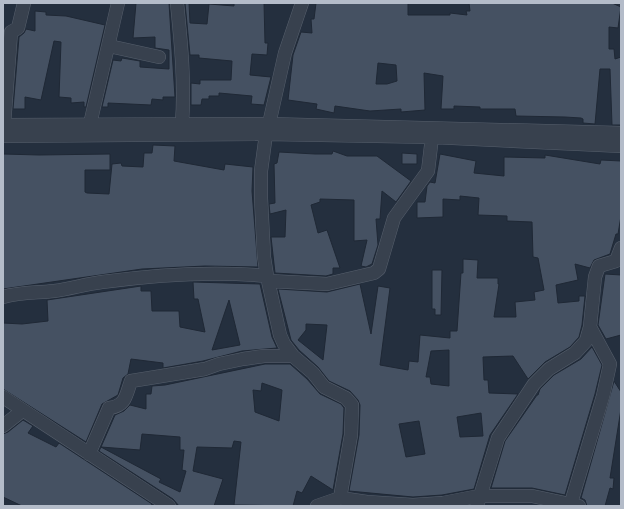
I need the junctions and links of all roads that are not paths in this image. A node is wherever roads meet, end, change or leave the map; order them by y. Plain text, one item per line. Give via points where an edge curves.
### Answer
1 (24, 3) edge
2 (118, 3) edge
3 (177, 3) edge
4 (302, 3) edge
5 (110, 46) junction
6 (159, 57) dead end
7 (182, 123) junction
8 (90, 124) junction
9 (3, 128) edge
10 (267, 129) junction
11 (621, 133) edge
12 (432, 137) junction
13 (621, 146) edge
14 (621, 248) edge
15 (268, 279) junction
16 (3, 297) edge
17 (590, 327) junction
18 (292, 356) junction
19 (3, 397) edge
20 (22, 411) junction
21 (3, 426) edge
22 (89, 454) junction
23 (340, 498) junction
24 (478, 501) edge
25 (575, 504) edge
26 (169, 506) edge
27 (317, 506) edge

1 - 9 street via 18,28 11,32
2 - 5 street
3 - 7 street via 183,61
4 - 10 street via 285,53
5 - 6 street
5 - 8 street
7 - 8 street
7 - 10 street
8 - 9 street
9 - 10 street
10 - 11 street
10 - 12 street
10 - 15 street via 260,198
12 - 13 street
12 - 15 street via 428,171 394,218 379,269 374,273 327,284
14 - 17 street via 616,261 599,266 595,277
15 - 16 street via 224,275 144,277
15 - 18 street via 280,335
17 - 24 street via 583,346 549,369 534,384 498,438
17 - 25 street via 610,364
18 - 22 street via 243,359 205,369 131,380 124,401 118,407 109,408
18 - 23 street via 313,373 324,387 346,398 352,405 351,435
19 - 20 street
20 - 21 street
20 - 22 street
22 - 26 street
23 - 24 street via 413,505
23 - 27 street
24 - 25 street via 532,496

